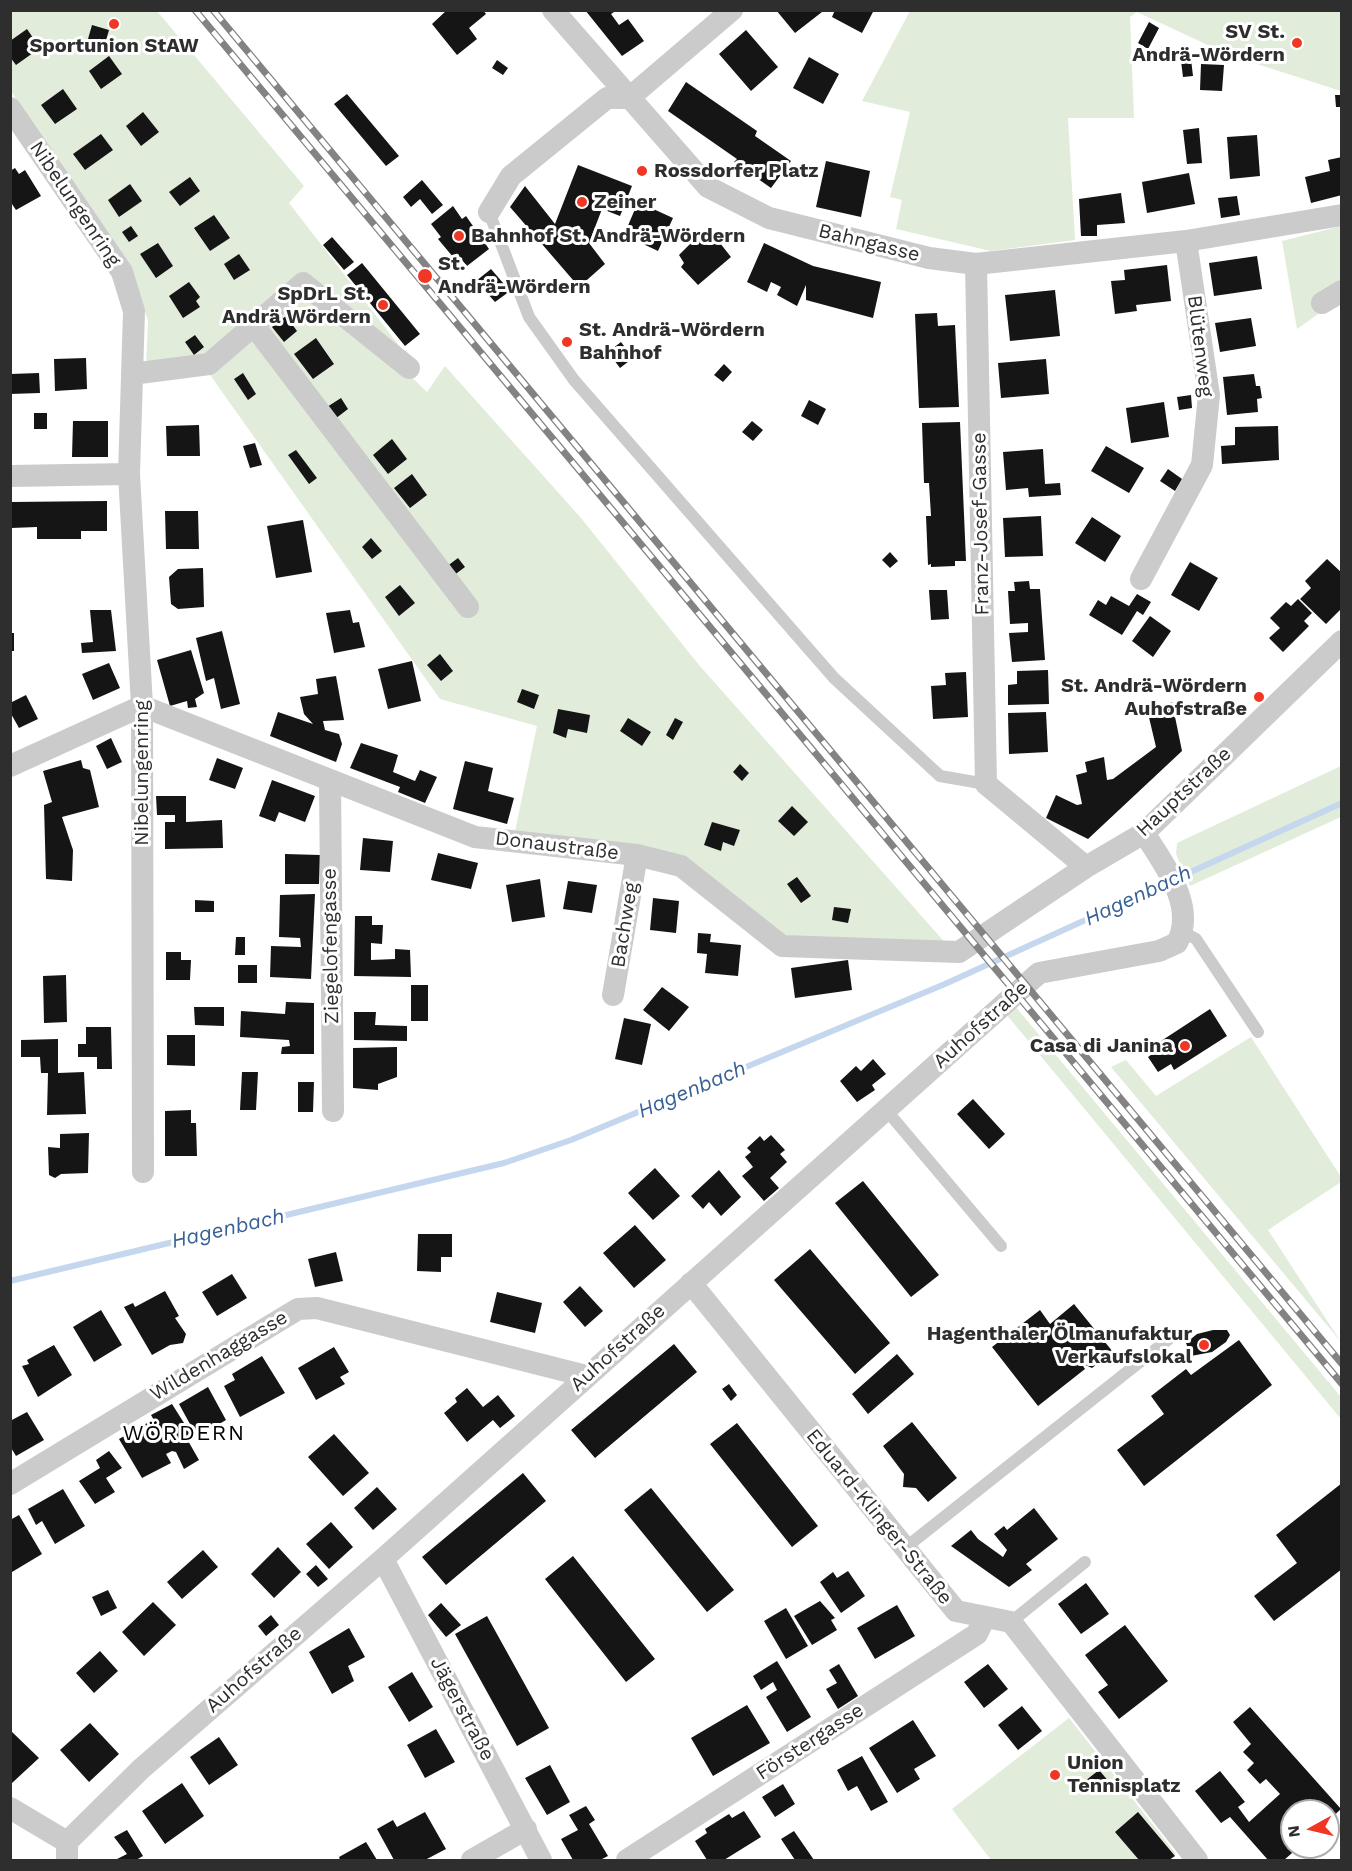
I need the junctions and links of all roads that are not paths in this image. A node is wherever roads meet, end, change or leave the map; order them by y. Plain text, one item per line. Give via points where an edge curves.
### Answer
1 (553, 10) edge
2 (731, 11) edge
3 (629, 98) junction
4 (10, 108) edge
5 (489, 212) joint
6 (1341, 215) edge
7 (1186, 241) junction
8 (976, 264) junction
9 (1341, 291) edge
10 (1322, 303) dead end
11 (255, 327) junction
12 (409, 368) dead end
13 (132, 374) junction
14 (129, 474) junction
15 (10, 476) edge
16 (1141, 579) dead end
17 (468, 607) dead end
18 (1341, 641) edge
19 (142, 706) junction
20 (10, 766) edge
21 (330, 781) junction
22 (986, 784) junction
23 (1144, 833) junction
24 (637, 855) junction
25 (1086, 867) junction
26 (1183, 932) junction
27 (613, 995) dead end
28 (1258, 1032) dead end
29 (333, 1111) dead end
30 (887, 1111) junction
31 (143, 1172) dead end
32 (1001, 1246) dead end
33 (691, 1283) junction
34 (1175, 1334) dead end
35 (586, 1376) junction
36 (10, 1484) edge
37 (905, 1548) junction
38 (383, 1559) junction
39 (1085, 1562) dead end
40 (985, 1617) junction
41 (1011, 1622) junction
42 (11, 1810) edge
43 (526, 1829) junction
44 (67, 1851) edge
45 (472, 1860) edge
46 (541, 1860) edge
47 (627, 1860) edge
48 (1197, 1860) edge

1 - 3 street, Bahngasse
2 - 3 street
3 - 5 street via 607,98 511,176
3 - 8 street, Bahngasse via 708,188 769,218 929,258
4 - 13 street, Nibelungenring via 122,273 134,310
5 - 22 lane via 529,316 574,380 834,678 940,776
6 - 7 street, Bahngasse
7 - 8 street, Bahngasse
7 - 16 street, Blütenweg via 1209,395 1202,465
8 - 22 street, Franz-Josef-Gasse
9 - 10 street
11 - 12 street via 303,283
11 - 13 street via 209,364
11 - 17 street
13 - 14 street, Nibelungenring
14 - 15 street
14 - 19 street, Nibelungenring
18 - 23 street, Hauptstraße
19 - 20 street
19 - 21 street, Donaustraße
19 - 31 street, Nibelungenring
21 - 24 street, Donaustraße via 475,837
21 - 29 street, Ziegelofengasse
22 - 25 street
23 - 25 street, Hauptstraße
23 - 26 street via 1177,893 1185,921
24 - 25 street, Donaustraße via 681,866 782,946 914,953 958,952
24 - 27 street, Bachweg
26 - 28 lane via 1196,939
26 - 30 street, Auhofstraße via 1177,943 1159,951 1039,973
30 - 32 lane
30 - 33 street, Auhofstraße
33 - 35 street, Auhofstraße
33 - 37 street, Eduard-Klinger-Straße
34 - 37 lane
35 - 36 street, Wildenhaggasse via 317,1308 298,1309
35 - 38 street, Auhofstraße
37 - 40 street, Eduard-Klinger-Straße via 956,1611
38 - 43 street, Jägerstraße
38 - 44 street, Auhofstraße via 141,1769
39 - 41 lane
40 - 41 street, Eduard-Klinger-Straße
40 - 47 street, Förstergasse via 977,1634
41 - 48 street
42 - 44 street
43 - 45 street
43 - 46 street, Jägerstraße

